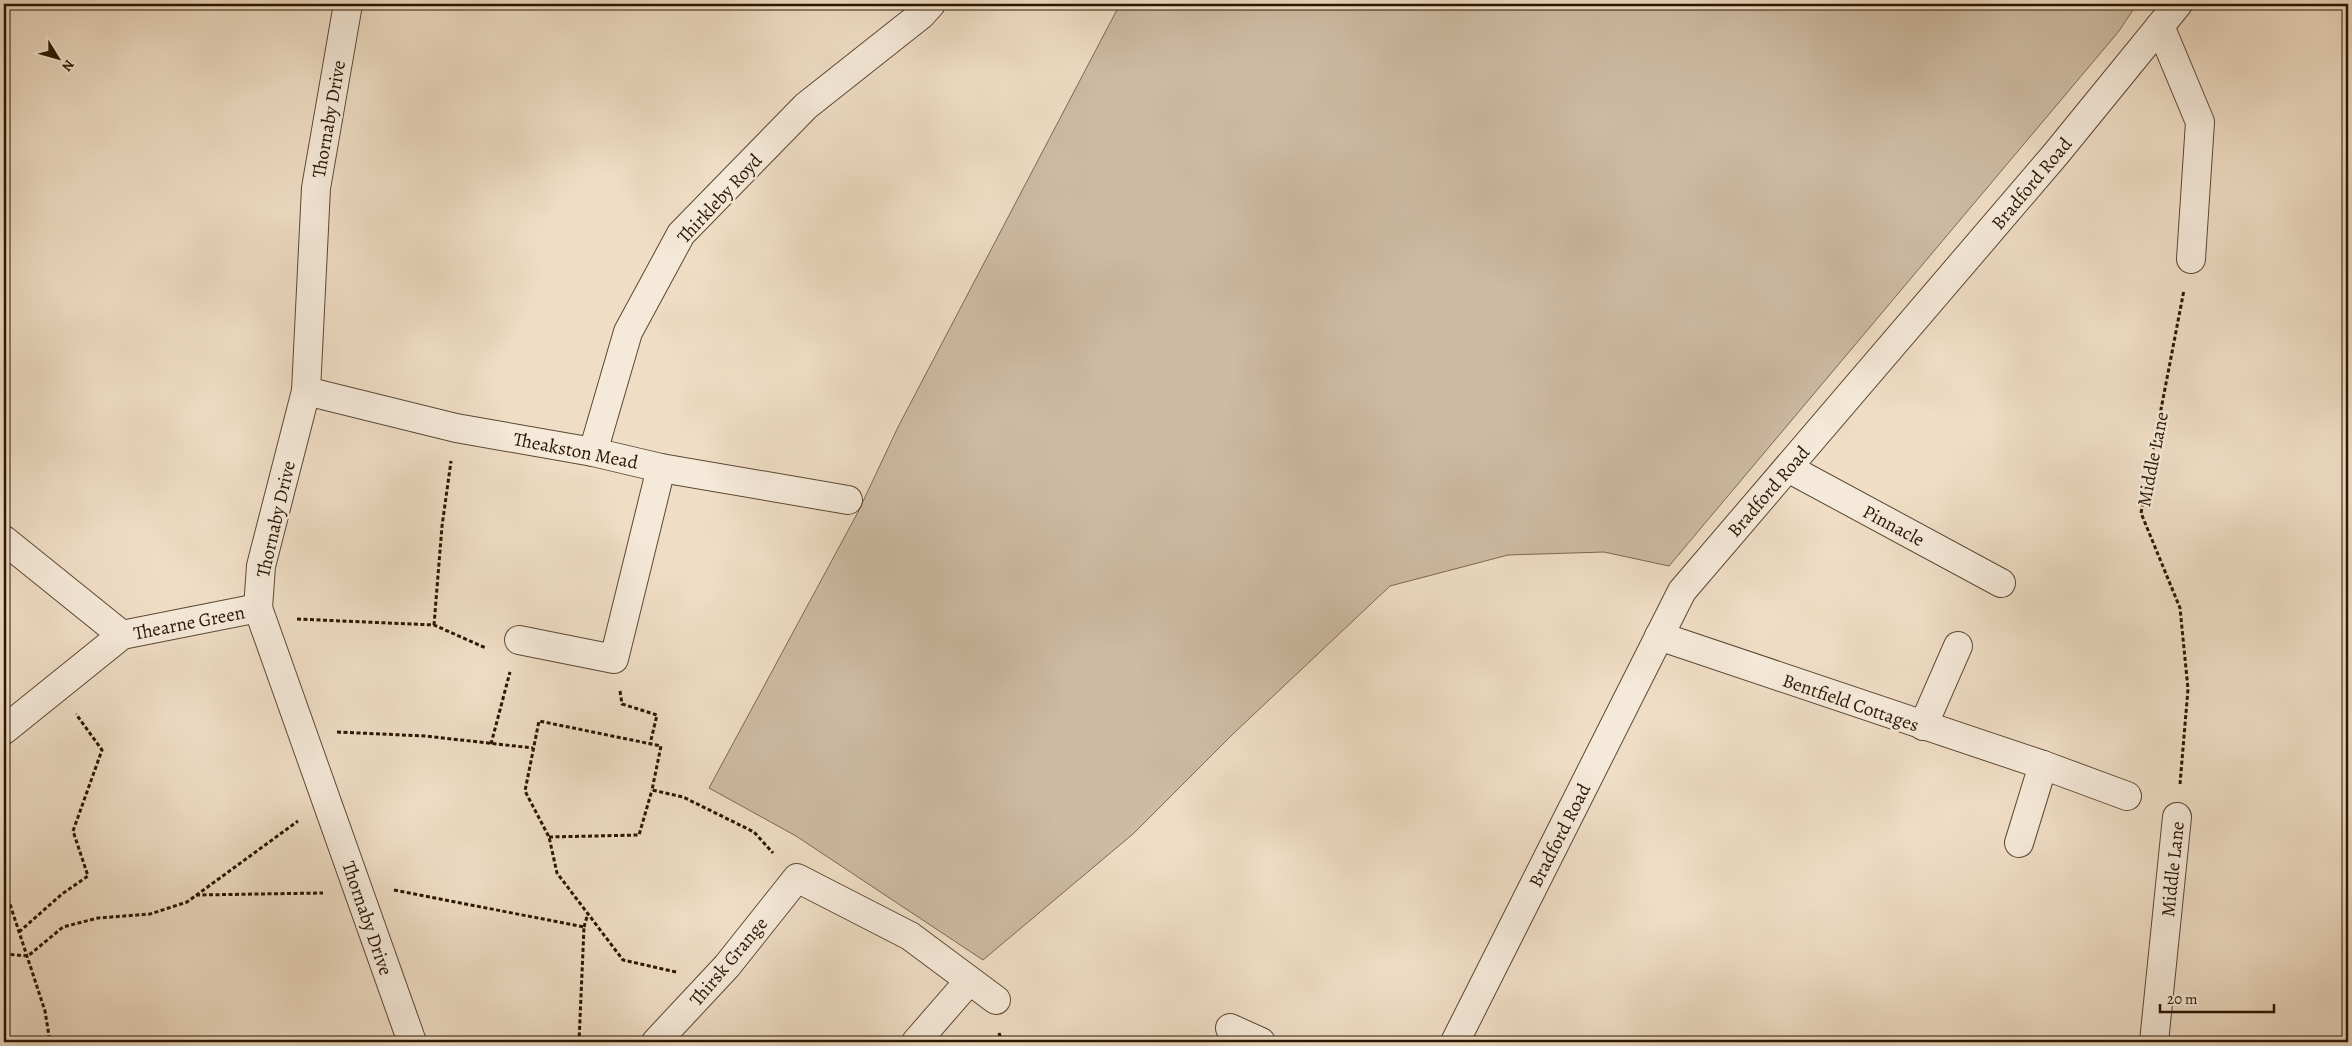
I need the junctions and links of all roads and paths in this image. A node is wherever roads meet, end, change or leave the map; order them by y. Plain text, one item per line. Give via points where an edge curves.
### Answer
1 (348, 4) edge
2 (931, 4) edge
3 (2178, 4) edge
4 (2160, 26) junction
5 (2191, 258) joint
6 (306, 391) junction
7 (456, 428) junction
8 (593, 452) junction
9 (661, 468) junction
10 (1788, 468) junction
11 (848, 500) dead end
12 (8, 552) edge
13 (2001, 583) dead end
14 (260, 613) junction
15 (434, 625) junction
16 (122, 635) junction
17 (1659, 636) junction
18 (519, 640) dead end
19 (1958, 646) dead end
20 (487, 649) dead end
21 (614, 659) junction
22 (58, 687) junction
23 (1923, 726) junction
24 (4, 730) edge
25 (301, 730) junction
26 (650, 744) junction
27 (533, 748) junction
28 (2043, 765) junction
29 (652, 790) junction
30 (2127, 796) dead end
31 (326, 800) junction
32 (2177, 818) joint
33 (549, 837) junction
34 (2020, 843) dead end
35 (796, 878) junction
36 (4, 886) edge
37 (359, 891) junction
38 (196, 895) junction
39 (588, 914) junction
40 (584, 927) junction
41 (20, 932) junction
42 (4, 954) edge
43 (28, 956) junction
44 (969, 981) junction
45 (702, 993) junction
46 (996, 1000) dead end
47 (1230, 1028) dead end
48 (50, 1042) edge
49 (412, 1042) edge
50 (579, 1042) edge
51 (656, 1042) edge
52 (916, 1042) edge
53 (1261, 1042) edge
54 (1455, 1042) edge
55 (2154, 1042) edge

1 - 6 street, Thornaby Drive via 316,188
2 - 8 street, Thirkleby Royd via 806,106 681,234 628,332
3 - 4 street, Bradford Road
4 - 5 street via 2200,122
4 - 10 street, Bradford Road via 2055,155
5 - 32 path, Middle Lane via 2141,513 2180,608 2188,689
6 - 7 street, Theakston Mead
6 - 14 street, Thornaby Drive via 261,566
7 - 8 street, Theakston Mead
7 - 15 path via 442,526
8 - 9 street, Theakston Mead
9 - 11 street, Theakston Mead
9 - 21 street
10 - 13 street, Pinnacle
10 - 17 street, Bradford Road via 1682,591
12 - 16 street
14 - 15 path
14 - 16 street, Thearne Green
14 - 25 street, Thornaby Drive
15 - 20 path
16 - 22 street, Thearne Green
17 - 23 street, Bentfield Cottages
17 - 54 street, Bradford Road
18 - 21 street
19 - 23 street
21 - 26 path via 622,704 657,715
22 - 24 street, Thearne Green
22 - 41 path via 102,750 74,831 88,876 62,894
23 - 28 street, Bentfield Cottages
25 - 27 path via 425,736
25 - 31 street, Thornaby Drive
26 - 27 path via 539,721
26 - 29 path via 661,746
27 - 33 path via 525,791
28 - 30 street, Bentfield Cottages
28 - 34 street
29 - 33 path via 639,835
29 - 35 path via 683,797 754,832
31 - 37 street, Thornaby Drive
31 - 38 path
32 - 55 street, Middle Lane
33 - 39 path via 557,873
35 - 44 street via 910,936
35 - 45 street, Thirsk Grange
36 - 41 path
37 - 38 path
37 - 40 path via 387,889
37 - 49 street, Thornaby Drive
38 - 43 path via 187,902 150,914 98,918 63,927
39 - 40 path
39 - 45 path via 624,960 677,972
40 - 50 path
41 - 43 path
42 - 43 path
43 - 48 path via 45,1011
44 - 46 street
44 - 52 street
45 - 51 street, Thirsk Grange
47 - 53 street

